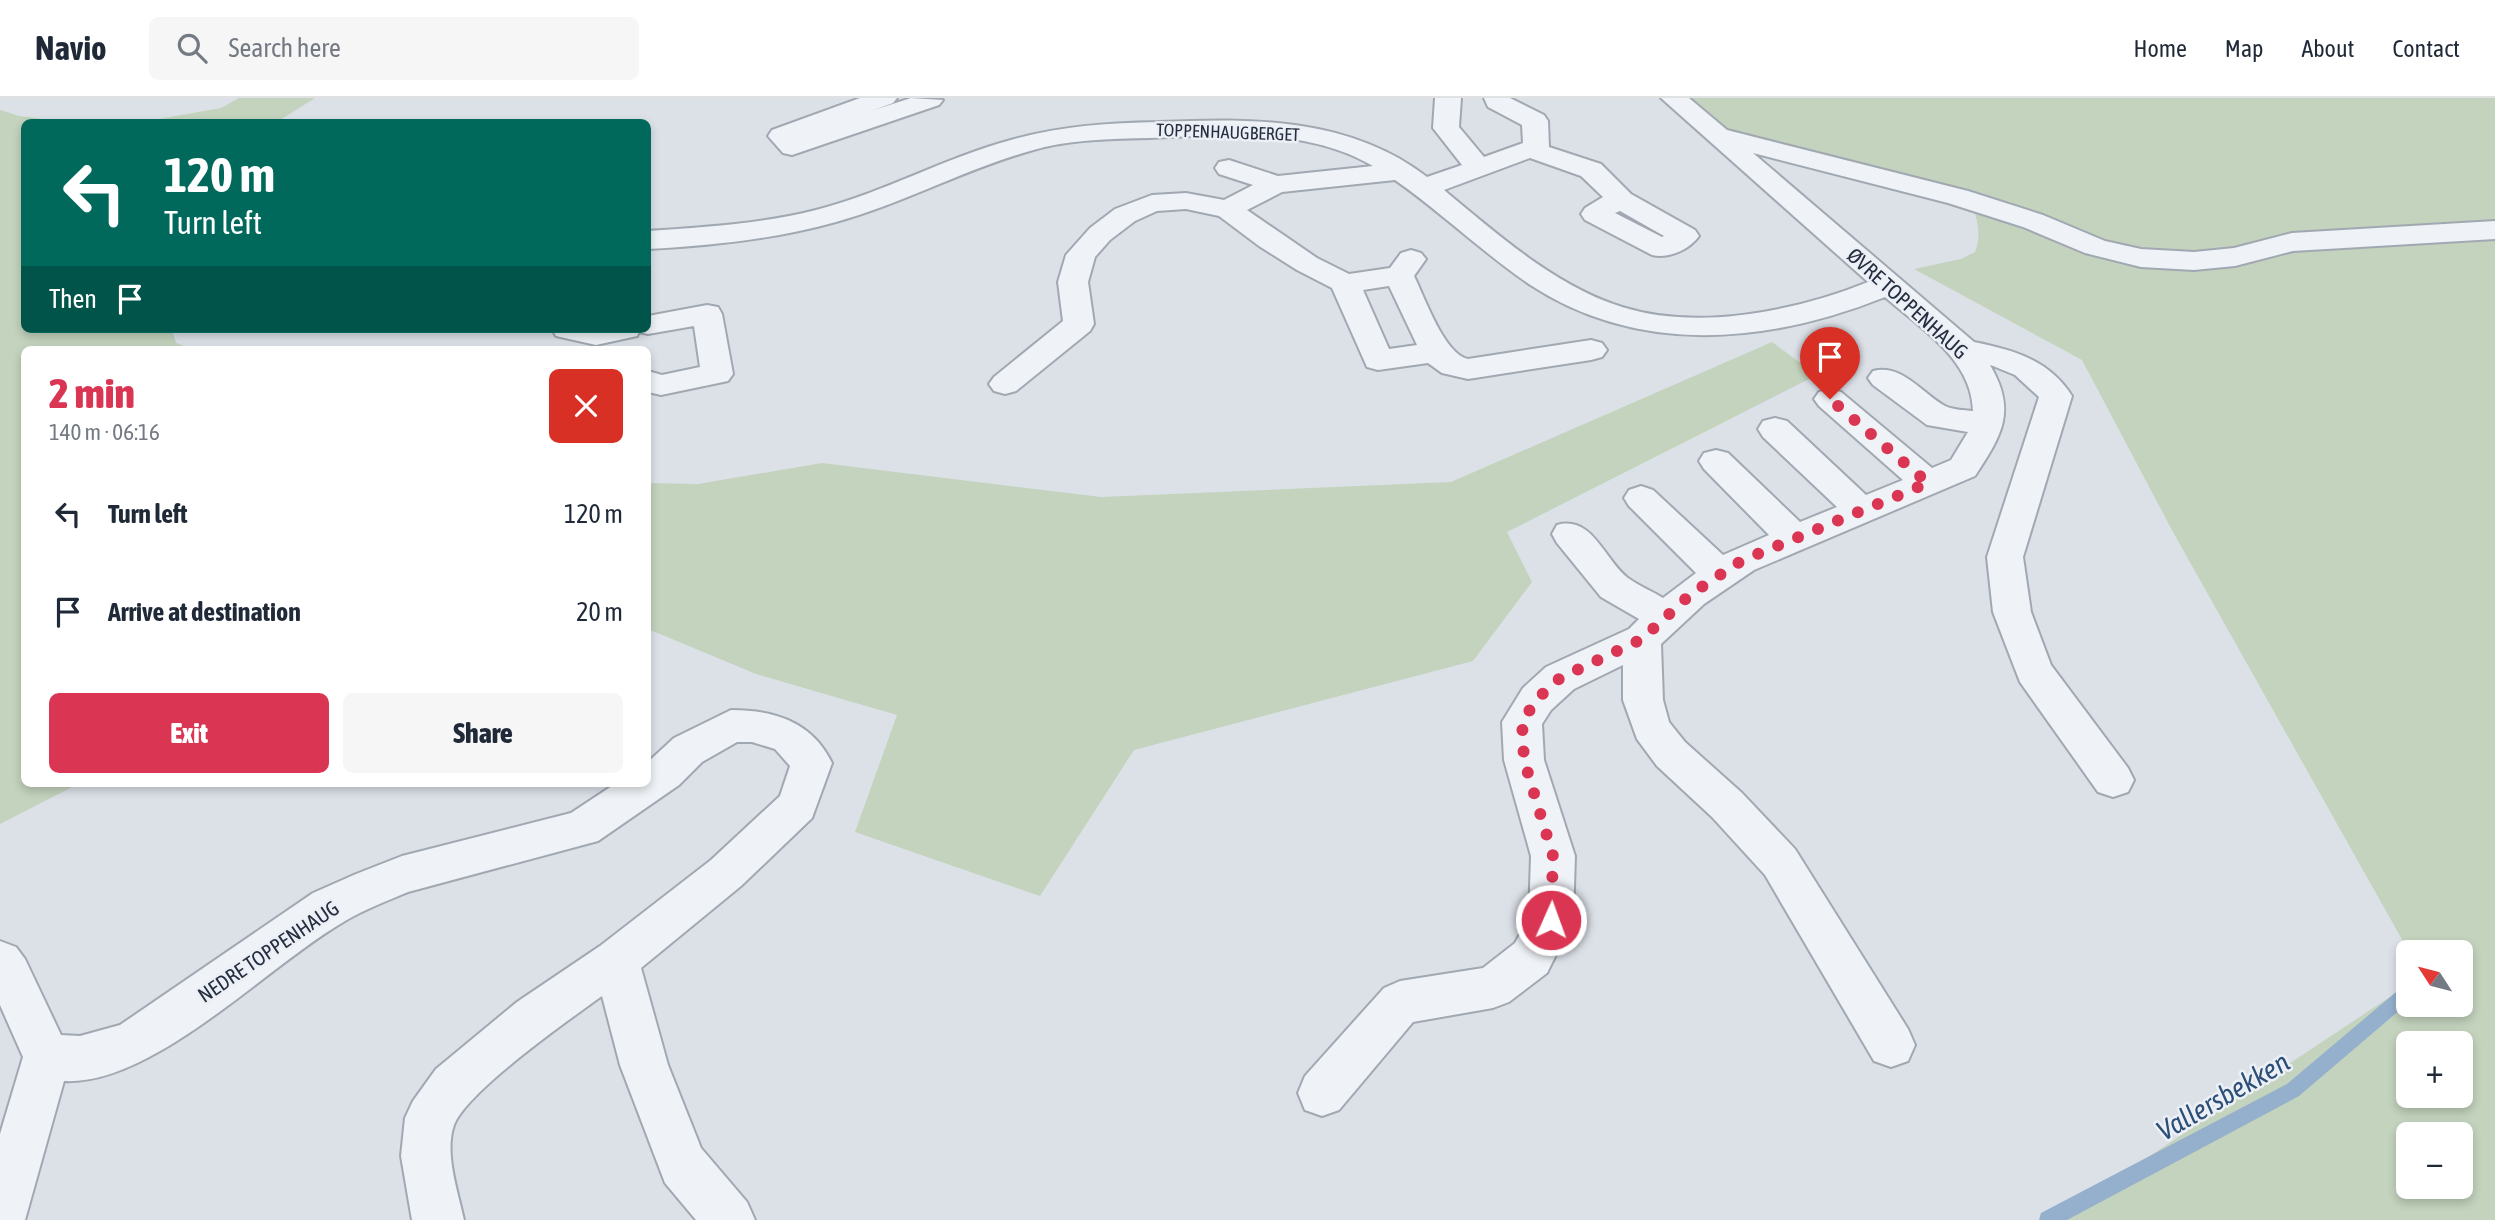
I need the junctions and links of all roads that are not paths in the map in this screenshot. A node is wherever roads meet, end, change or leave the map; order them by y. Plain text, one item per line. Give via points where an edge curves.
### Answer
1 (884, 98) edge
2 (928, 98) edge
3 (1448, 98) edge
4 (1497, 98) edge
5 (1674, 98) edge
6 (1717, 136) junction
7 (792, 147) junction
8 (1531, 150) junction
9 (812, 167) dead end
10 (1478, 167) junction
11 (1229, 168) dead end
12 (1400, 171) junction
13 (1276, 184) junction
14 (1424, 188) junction
15 (1619, 200) dead end
16 (1228, 209) junction
17 (2495, 230) edge
18 (651, 240) edge
19 (1345, 283) junction
20 (1889, 285) junction
21 (651, 324) edge
22 (606, 333) edge
23 (581, 338) edge
24 (1964, 349) junction
25 (1591, 350) dead end
26 (1436, 352) junction
27 (1884, 378) dead end
28 (651, 383) edge
29 (1004, 384) dead end
30 (1830, 399) dead end
31 (1987, 424) junction
32 (1775, 429) dead end
33 (1716, 461) dead end
34 (1928, 483) junction
35 (1641, 498) dead end
36 (1861, 510) junction
37 (1570, 534) dead end
38 (1794, 538) junction
39 (1720, 574) junction
40 (1654, 628) junction
41 (656, 766) edge
42 (2113, 780) dead end
43 (631, 787) edge
44 (616, 961) junction
45 (0, 962) edge
46 (1891, 1045) dead end
47 (47, 1057) junction
48 (1322, 1093) dead end
49 (0, 1219) edge
50 (438, 1220) edge
51 (729, 1220) edge

1 - 7 street via 781,136
2 - 7 street
3 - 10 street via 1446,128
4 - 8 street via 1535,121 1536,147
5 - 6 street, ØVRE TOPPENHAUG
6 - 17 street via 1958,197 2095,247 2141,258 2193,261 2235,257 2292,242
6 - 20 street, ØVRE TOPPENHAUG
7 - 9 street
8 - 10 street
8 - 15 street via 1591,170
10 - 14 street
11 - 13 street
12 - 13 street
12 - 14 street, TOPPENHAUGBERGET
12 - 18 street, TOPPENHAUGBERGET via 1355,145 1301,133 1210,128 1097,132 1010,148 848,209 785,225 737,234
13 - 16 street
14 - 20 street, TOPPENHAUGBERGET via 1536,276 1590,306 1639,320 1697,327 1758,322 1824,310
16 - 19 street via 1278,246
16 - 29 street via 1186,201 1152,203 1125,215 1081,255 1073,282 1079,324
19 - 26 street via 1378,360
19 - 26 street via 1405,268
20 - 24 street, ØVRE TOPPENHAUG
21 - 28 street via 708,314 718,374 661,385
22 - 23 street
24 - 31 street, ØVRE TOPPENHAUG via 1991,401
24 - 42 street via 2010,359 2043,378 2056,396 2005,557 2012,612 2034,671
25 - 26 street via 1468,369 1454,367
27 - 31 street via 1939,417
30 - 34 street
31 - 34 street, ØVRE TOPPENHAUG via 1981,443 1963,468
32 - 36 street
33 - 38 street
34 - 36 street, ØVRE TOPPENHAUG
35 - 39 street
36 - 38 street, ØVRE TOPPENHAUG
37 - 40 street
38 - 39 street, ØVRE TOPPENHAUG
39 - 40 street, ØVRE TOPPENHAUG
40 - 46 street via 1643,700 1651,728 1671,754 1780,862
40 - 48 street, ØVRE TOPPENHAUG via 1560,678 1537,699 1522,722 1524,760 1553,856 1551,920 1531,958 1493,987 1400,1003
41 - 44 street, NEDRE TOPPENHAUG via 731,726 752,726 789,737 812,763 797,807 726,873
43 - 47 street, NEDRE TOPPENHAUG via 583,828 402,875 329,907 132,1044 80,1059
44 - 50 street, NEDRE TOPPENHAUG via 534,1017 453,1085 430,1118 426,1156
44 - 51 street via 644,1065 683,1165
45 - 47 street
47 - 49 street

